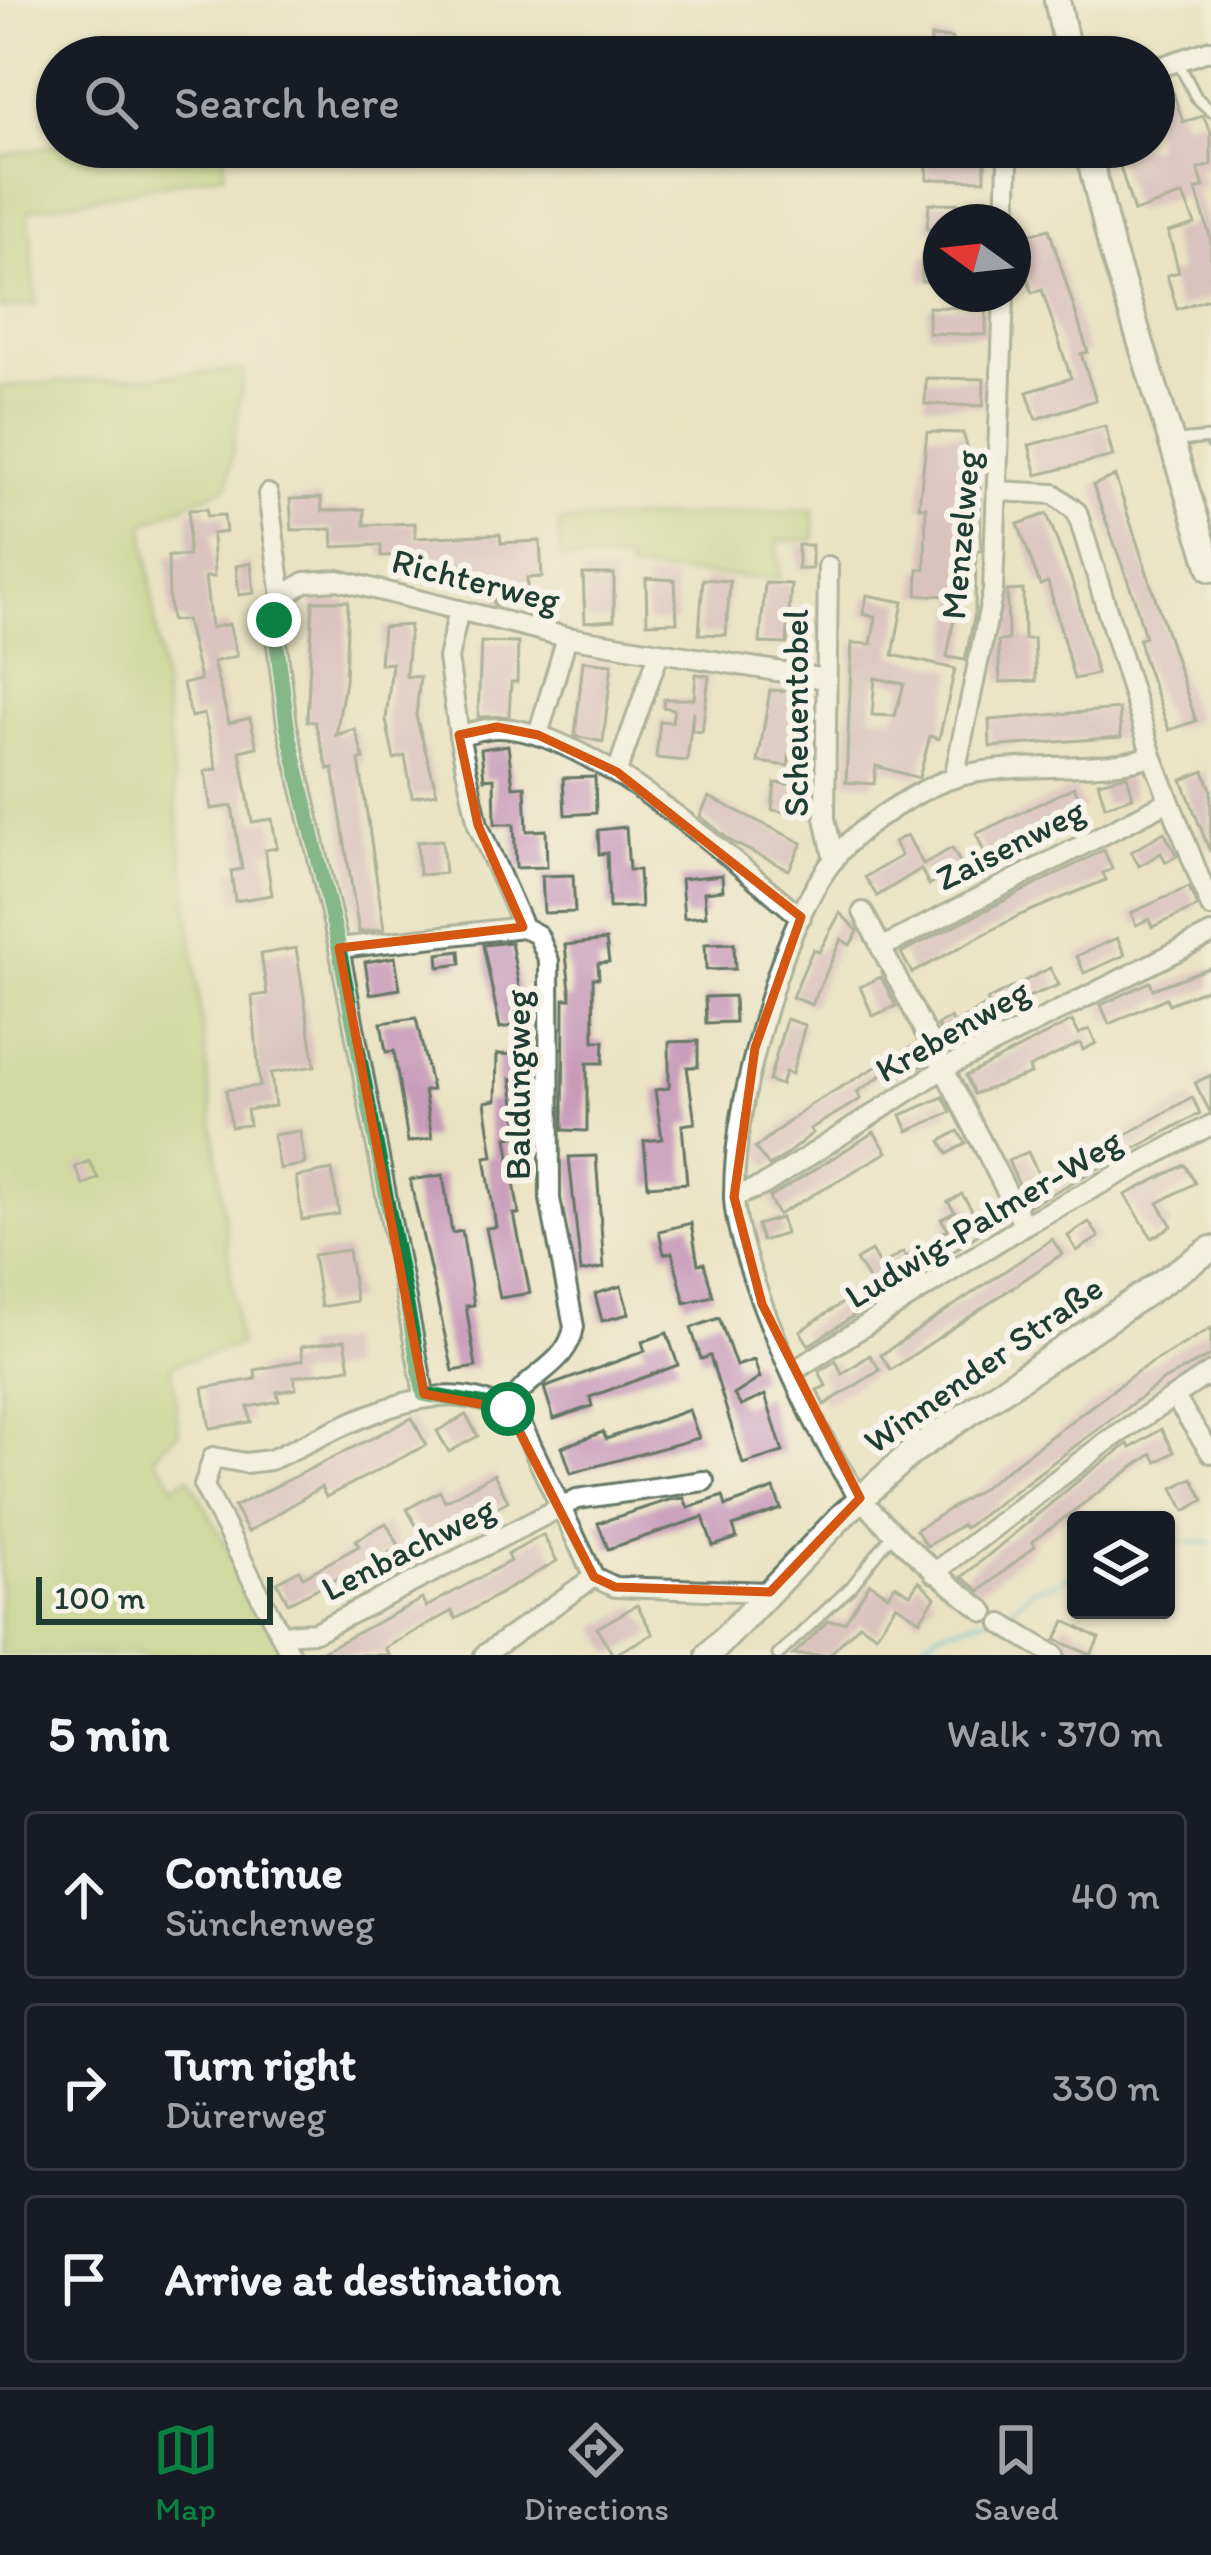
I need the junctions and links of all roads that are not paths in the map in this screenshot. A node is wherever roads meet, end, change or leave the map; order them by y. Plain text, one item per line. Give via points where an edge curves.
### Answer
1 (1053, 0) edge
2 (1054, 36) edge
3 (1063, 36) edge
4 (1211, 50) edge
5 (1175, 62) edge
6 (1175, 78) edge
7 (1211, 111) edge
8 (1008, 168) edge
9 (1082, 168) edge
10 (1092, 168) edge
11 (1007, 204) edge
12 (1112, 250) junction
13 (1004, 312) edge
14 (1171, 442) junction
15 (1211, 443) edge
16 (999, 491) junction
17 (268, 494) dead end
18 (1206, 532) edge
19 (828, 566) dead end
20 (1211, 569) edge
21 (282, 597) junction
22 (459, 610) junction
23 (567, 637) junction
24 (659, 653) junction
25 (826, 679) junction
26 (460, 735) junction
27 (538, 735) junction
28 (1152, 756) junction
29 (617, 772) junction
30 (955, 778) junction
31 (1169, 801) junction
32 (834, 860) junction
33 (1211, 907) edge
34 (863, 912) dead end
35 (801, 917) junction
36 (523, 927) junction
37 (1211, 934) edge
38 (339, 948) junction
39 (881, 948) junction
40 (943, 1069) junction
41 (1211, 1125) edge
42 (734, 1197) junction
43 (1024, 1225) junction
44 (1211, 1250) edge
45 (792, 1372) junction
46 (1211, 1372) edge
47 (424, 1394) junction
48 (1175, 1398) junction
49 (508, 1409) junction
50 (1211, 1453) edge
51 (704, 1481) dead end
52 (860, 1498) junction
53 (560, 1508) junction
54 (894, 1532) junction
55 (934, 1573) junction
56 (594, 1577) junction
57 (770, 1592) junction
58 (985, 1612) dead end
59 (1002, 1624) dead end
60 (282, 1634) junction
61 (291, 1655) edge
62 (484, 1655) edge
63 (709, 1655) edge
64 (778, 1655) edge
65 (1054, 1655) edge

1 - 2 main road
1 - 3 main road
4 - 5 street
6 - 7 lane
8 - 11 street
9 - 12 main road
10 - 12 main road
12 - 14 main road
13 - 16 street, Menzelweg
14 - 15 lane
14 - 18 main road
16 - 28 street via 1054,494 1077,512
16 - 30 street, Menzelweg via 993,591
17 - 21 street
18 - 20 main road
19 - 25 street, Scheuentobel
21 - 22 street, Richterweg via 304,582 338,580
21 - 38 street via 274,620 287,725
22 - 23 street, Richterweg
22 - 26 street, Baldungweg via 448,658
23 - 24 street, Richterweg
23 - 27 street
24 - 25 street, Richterweg
24 - 29 street
25 - 32 street, Scheuentobel via 825,818
26 - 27 street via 497,728
26 - 36 street, Baldungweg via 478,825
27 - 29 street
28 - 30 street
28 - 31 street
29 - 35 street
30 - 32 street via 892,810
31 - 33 street
31 - 39 street, Zaisenweg
32 - 35 street
34 - 39 street
35 - 42 street via 755,1048
36 - 38 street
36 - 49 street, Baldungweg via 538,934 549,962 550,1199 574,1327 571,1345 528,1378
37 - 40 street, Krebenweg
38 - 47 street
39 - 40 street
40 - 42 street, Krebenweg
40 - 43 street
41 - 43 street, Ludwig-Palmer-Weg
42 - 45 street via 739,1243
43 - 45 street, Ludwig-Palmer-Weg
44 - 52 main road, Winnender Straße via 984,1399
45 - 52 street
46 - 48 street
47 - 49 street
47 - 60 street via 270,1460 213,1457 204,1486
48 - 50 street
48 - 55 street
49 - 53 street
51 - 53 street, Lenbachweg
52 - 54 street
52 - 57 main road, Winnender Straße
53 - 56 street
53 - 60 street, Lenbachweg via 315,1633
54 - 55 street
54 - 64 lane via 851,1587
55 - 58 street
56 - 57 street via 615,1587
56 - 62 street
57 - 63 main road, Winnender Straße
59 - 65 street
60 - 61 street

